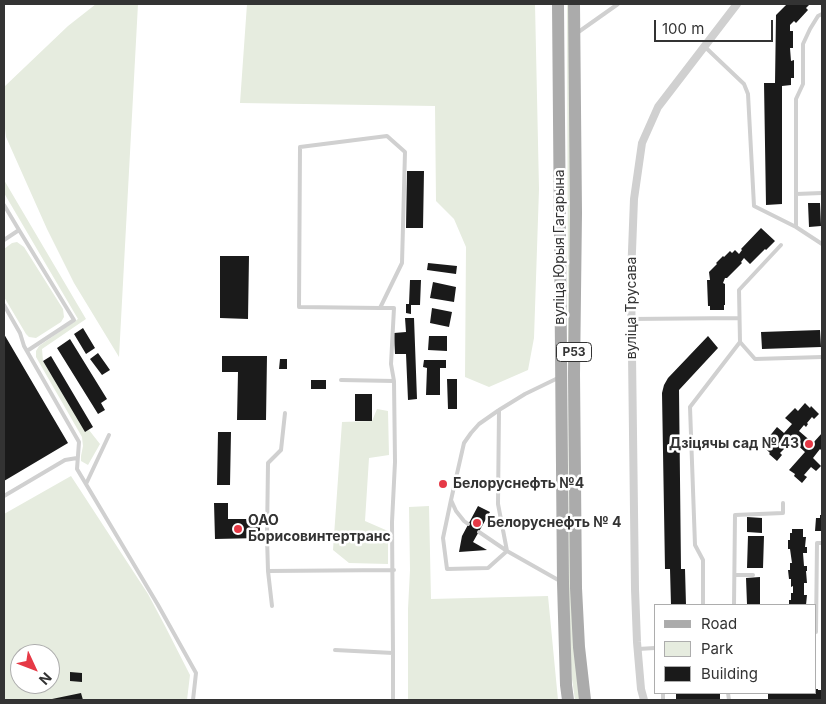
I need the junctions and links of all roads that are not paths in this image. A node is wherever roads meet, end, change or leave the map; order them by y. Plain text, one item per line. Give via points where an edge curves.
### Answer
1 (558, 4) edge
2 (574, 4) edge
3 (618, 4) edge
4 (737, 4) edge
5 (822, 14) edge
6 (575, 34) junction
7 (704, 46) junction
8 (822, 193) edge
9 (796, 194) junction
10 (4, 205) edge
11 (796, 226) junction
12 (19, 230) junction
13 (4, 240) edge
14 (822, 244) edge
15 (780, 246) dead end
16 (4, 305) edge
17 (380, 308) junction
18 (738, 318) junction
19 (631, 319) junction
20 (740, 342) junction
21 (27, 351) junction
22 (822, 357) edge
23 (562, 376) junction
24 (341, 380) dead end
25 (394, 382) junction
26 (498, 410) junction
27 (285, 413) dead end
28 (109, 435) dead end
29 (77, 458) junction
30 (86, 484) junction
31 (4, 496) edge
32 (451, 500) junction
33 (783, 503) dead end
34 (468, 524) dead end
35 (479, 532) dead end
36 (822, 543) edge
37 (507, 551) junction
38 (394, 570) junction
39 (268, 571) junction
40 (735, 575) junction
41 (754, 576) dead end
42 (563, 583) junction
43 (703, 604) edge
44 (734, 604) edge
45 (272, 606) dead end
46 (816, 632) edge
47 (638, 645) junction
48 (654, 648) edge
49 (335, 650) dead end
50 (393, 653) junction
51 (193, 700) edge
52 (394, 700) edge
53 (568, 700) edge
54 (584, 700) edge
55 (644, 700) edge

1 - 23 main road, вуліца Юрыя Гагарына / Р53
2 - 6 main road, вуліца Юрыя Гагарына / Р53
3 - 6 lane
4 - 7 street, вуліца Трусава
5 - 9 lane via 803,44 803,84 796,99
6 - 54 main road, вуліца Юрыя Гагарына / Р53 via 576,588
7 - 11 lane via 744,84 748,94 754,206
7 - 19 street, вуліца Трусава via 658,107 642,143 634,199
8 - 9 lane
9 - 11 lane
10 - 12 lane
11 - 14 lane
12 - 13 lane
12 - 21 lane via 74,320
15 - 18 lane via 739,290
16 - 21 lane
17 - 17 lane via 299,307 300,146 387,136 405,152 402,263
17 - 25 lane via 394,308 391,364
18 - 19 lane
18 - 20 lane
19 - 47 street, вуліца Трусава
20 - 22 lane via 755,359
20 - 43 lane via 690,407 695,545 703,560
21 - 29 lane via 79,442
23 - 26 lane
23 - 42 main road, вуліца Юрыя Гагарына / Р53
24 - 25 lane
25 - 38 lane
26 - 32 lane via 479,424 464,443
26 - 37 lane via 498,504
27 - 39 lane via 281,450 268,463
28 - 30 lane
29 - 30 lane via 77,469
29 - 31 lane via 65,460
30 - 51 lane via 196,673
32 - 34 lane
32 - 37 lane via 443,538 447,569 488,568
33 - 40 lane via 783,513 735,515
35 - 37 lane
36 - 46 lane via 818,543
37 - 42 lane
38 - 39 lane
38 - 50 lane
39 - 45 lane
40 - 41 lane
40 - 44 lane
42 - 53 main road, вуліца Юрыя Гагарына / Р53
47 - 48 lane
47 - 55 street, вуліца Трусава
49 - 50 lane
50 - 52 lane

